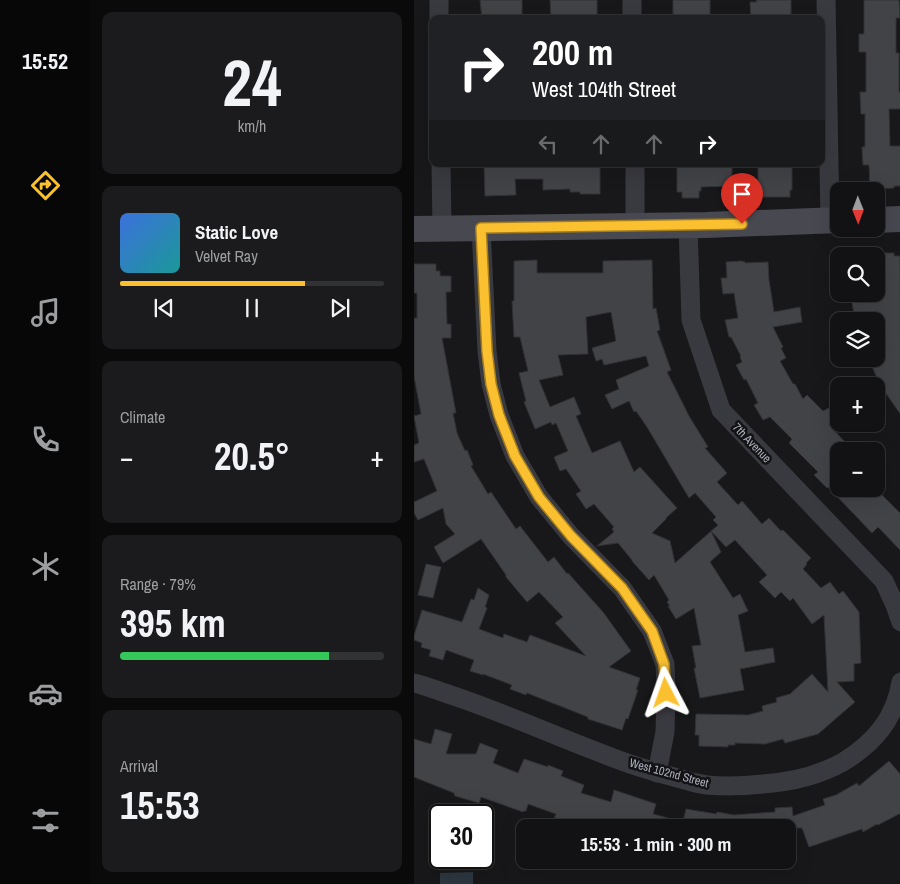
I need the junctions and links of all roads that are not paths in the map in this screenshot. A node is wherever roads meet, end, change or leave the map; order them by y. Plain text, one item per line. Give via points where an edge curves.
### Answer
1 (439, 0) edge
2 (632, 0) edge
3 (826, 0) edge
4 (439, 15) edge
5 (632, 15) edge
6 (441, 167) edge
7 (635, 167) edge
8 (833, 182) edge
9 (900, 219) edge
10 (830, 220) edge
11 (885, 220) edge
12 (688, 225) junction
13 (635, 226) junction
14 (442, 228) junction
15 (481, 228) junction
16 (414, 229) edge
17 (900, 622) edge
18 (414, 683) edge
19 (899, 687) edge
20 (656, 773) junction

1 - 4 street
2 - 5 street
3 - 8 street
6 - 14 street
7 - 13 street
9 - 11 street
10 - 12 street
12 - 13 street
12 - 17 street, 7th Avenue via 691,320 721,410 884,581
13 - 15 street
14 - 15 street
14 - 16 street
15 - 20 street via 491,384 515,456 539,497 571,536 622,588 652,631 664,664 665,732
18 - 20 street, West 102nd Street via 482,705
19 - 20 street, West 102nd Street via 882,730 855,754 811,776 770,784 728,786 705,785

